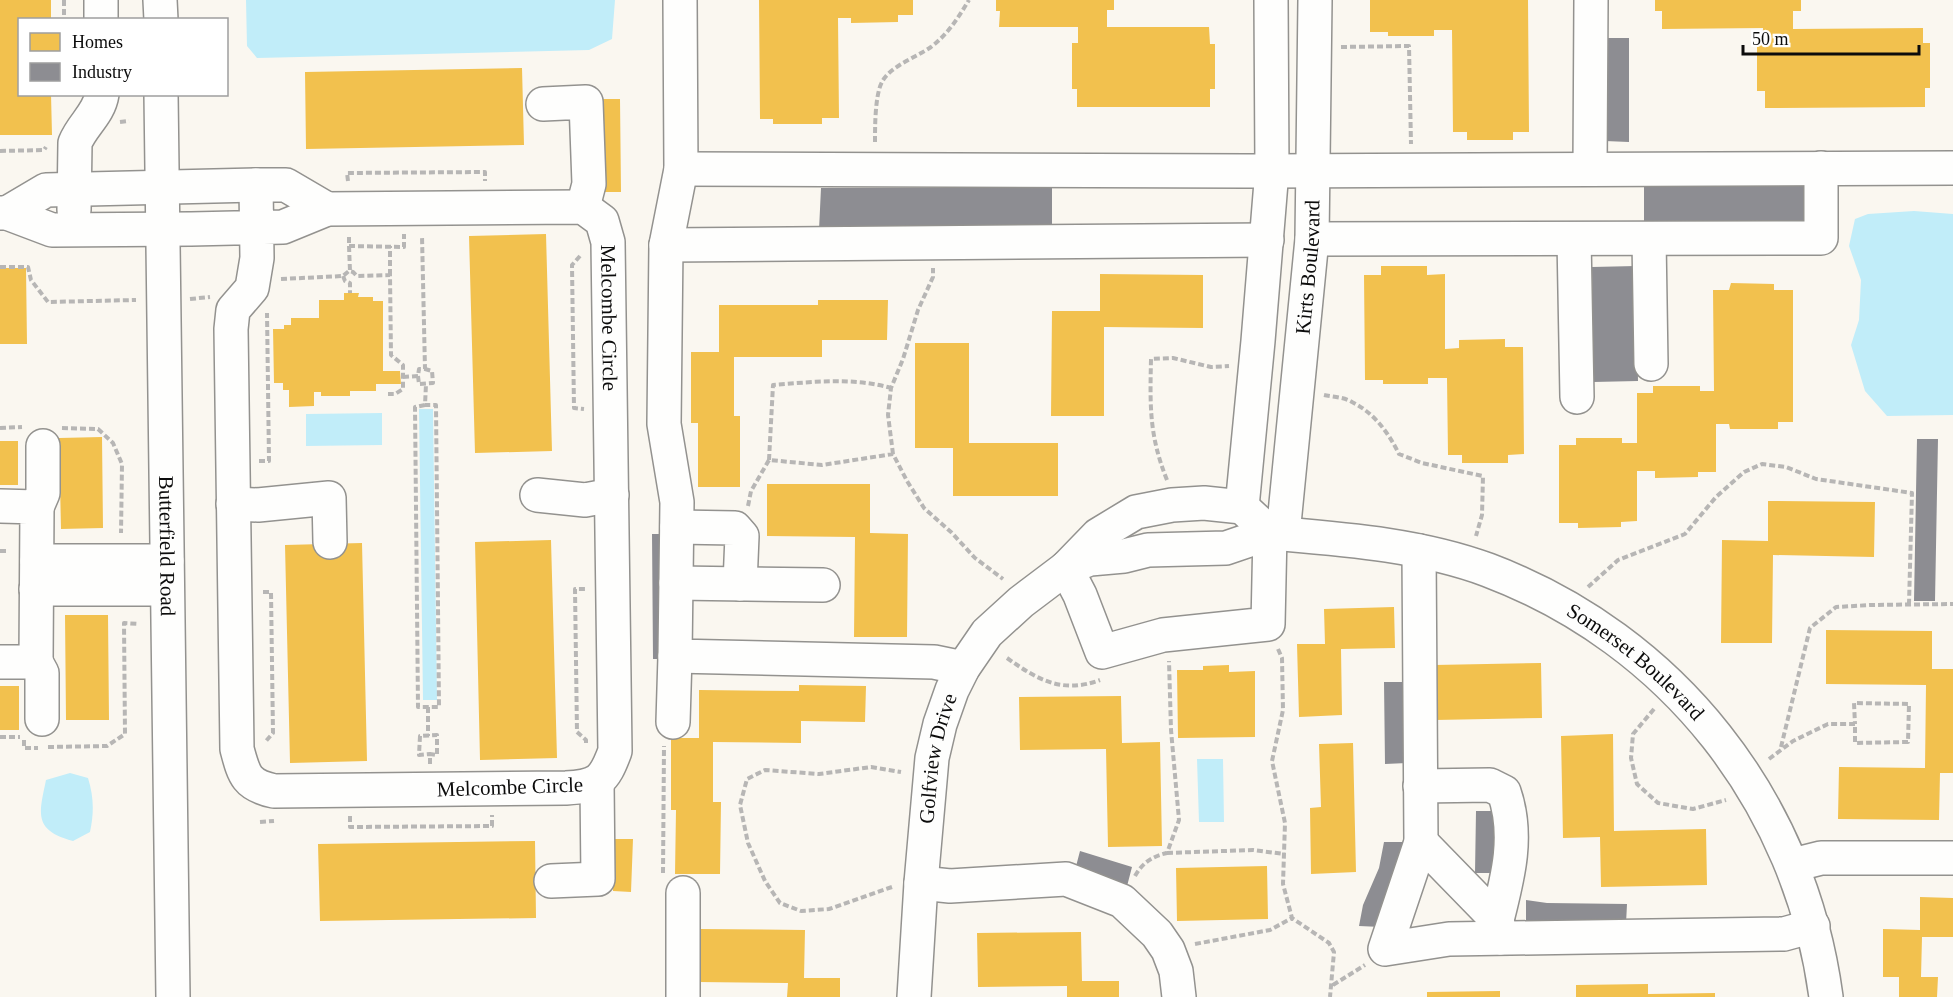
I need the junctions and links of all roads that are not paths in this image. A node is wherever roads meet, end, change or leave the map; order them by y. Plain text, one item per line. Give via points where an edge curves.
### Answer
1 (101, 0) edge
2 (160, 0) edge
3 (680, 0) edge
4 (1271, 0) edge
5 (1315, 0) edge
6 (1591, 0) edge
7 (101, 18) edge
8 (161, 18) edge
9 (102, 96) edge
10 (161, 96) edge
11 (543, 104) dead end
12 (1590, 168) junction
13 (1821, 168) junction
14 (1953, 168) edge
15 (681, 169) junction
16 (1313, 169) junction
17 (1272, 170) junction
18 (256, 185) junction
19 (162, 187) junction
20 (74, 188) junction
21 (583, 207) junction
22 (342, 208) junction
23 (4, 213) edge
24 (257, 228) junction
25 (163, 229) junction
26 (75, 230) junction
27 (1312, 239) junction
28 (1574, 239) junction
29 (1649, 239) junction
30 (1267, 240) junction
31 (666, 245) junction
32 (1651, 364) dead end
33 (1577, 397) dead end
34 (44, 433) road end
35 (537, 495) dead end
36 (612, 495) junction
37 (233, 504) junction
38 (0, 506) edge
39 (37, 507) junction
40 (1242, 507) junction
41 (677, 527) junction
42 (1277, 533) junction
43 (330, 542) dead end
44 (1419, 551) junction
45 (1066, 568) junction
46 (167, 574) junction
47 (37, 575) junction
48 (676, 583) junction
49 (740, 584) junction
50 (823, 585) dead end
51 (675, 656) junction
52 (0, 662) edge
53 (36, 662) junction
54 (963, 668) junction
55 (42, 719) dead end
56 (673, 722) road end
57 (597, 783) junction
58 (1420, 786) junction
59 (1421, 842) junction
60 (1953, 858) edge
61 (1792, 865) junction
62 (551, 881) dead end
63 (907, 885) junction
64 (683, 893) road end
65 (1813, 926) junction
66 (1499, 929) junction
67 (173, 997) edge
68 (683, 997) edge
69 (914, 997) edge
70 (1179, 997) edge
71 (1826, 997) edge

1 - 7 street
2 - 8 street
3 - 15 street
4 - 17 street, Kirts Boulevard
5 - 16 street, Kirts Boulevard
6 - 12 street
9 - 20 street via 100,105 75,143
10 - 19 street, Butterfield Road
11 - 21 street via 586,102 589,184
12 - 13 street
12 - 16 street
13 - 14 street
13 - 29 street via 1821,238
15 - 17 street
15 - 31 street
16 - 17 street
16 - 27 street, Kirts Boulevard
17 - 30 street, Kirts Boulevard
18 - 19 street
18 - 22 street via 286,185
18 - 24 street, Melcombe Circle
19 - 20 street
19 - 25 street, Butterfield Road
20 - 23 street via 46,190
20 - 26 street
21 - 22 street
21 - 36 street, Melcombe Circle via 602,221 608,242
22 - 24 street via 283,227
23 - 26 street via 52,230
24 - 25 street
24 - 37 street, Melcombe Circle via 252,288 233,310 231,329
25 - 26 street
25 - 46 street, Butterfield Road
27 - 28 street
27 - 42 street, Kirts Boulevard
28 - 29 street
28 - 33 street
29 - 32 street
30 - 31 street
30 - 40 street, Kirts Boulevard
31 - 41 street via 664,424 677,502
34 - 39 street via 43,493
35 - 36 street via 585,500
36 - 57 street, Melcombe Circle via 615,751 609,768
37 - 43 street via 328,498
37 - 57 street, Melcombe Circle via 237,749 241,767 258,788 566,788
38 - 39 street
39 - 47 street
40 - 42 street
40 - 45 street, Golfview Drive via 1193,504 1136,512 1098,534
41 - 48 street
41 - 49 street via 735,528 742,536
42 - 44 street, Somerset Boulevard via 1374,542
42 - 45 street, Golfview Drive via 1226,548 1148,550 1090,559
42 - 45 street, Kirts Boulevard via 1268,624 1163,634 1102,652
44 - 58 street
44 - 61 street, Somerset Boulevard via 1487,570 1535,590 1578,613 1644,661 1704,720 1732,756 1755,791
45 - 54 street, Golfview Drive via 987,633
46 - 47 street
46 - 67 street, Butterfield Road
47 - 53 street
48 - 49 street
48 - 51 street
49 - 50 street
51 - 54 street via 934,662
51 - 56 street
52 - 53 street
53 - 55 street via 42,673
54 - 63 street, Golfview Drive via 940,724
57 - 62 street via 598,879
58 - 59 street
58 - 66 street via 1490,785 1504,792 1510,810 1511,866
59 - 66 street
59 - 66 street via 1385,949
60 - 61 street via 1821,858
61 - 65 street, Somerset Boulevard
63 - 69 street, Golfview Drive
63 - 70 street via 1066,879 1122,901 1168,950 1176,971
64 - 68 street
65 - 66 street via 1784,934
65 - 71 street, Somerset Boulevard

